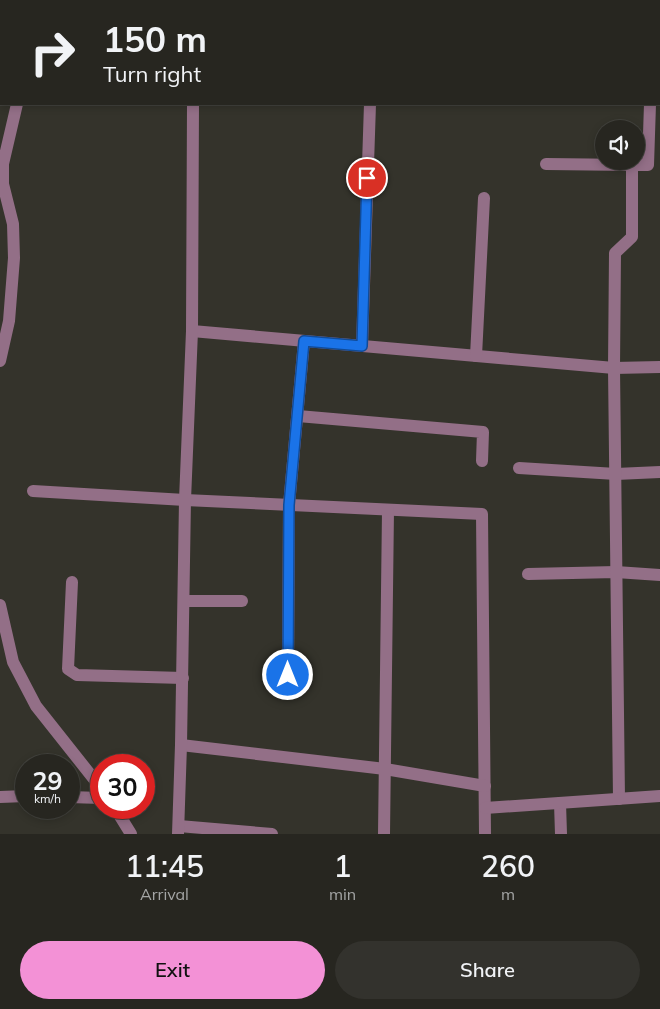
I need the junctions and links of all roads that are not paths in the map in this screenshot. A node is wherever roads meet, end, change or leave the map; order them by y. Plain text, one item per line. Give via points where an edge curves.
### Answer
1 (17, 105) edge
2 (193, 105) edge
3 (370, 105) edge
4 (650, 105) edge
5 (5, 138) edge
6 (546, 164) dead end
7 (595, 165) edge
8 (645, 165) edge
9 (632, 170) edge
10 (484, 198) dead end
11 (192, 331) junction
12 (304, 341) junction
13 (362, 346) junction
14 (476, 356) junction
15 (0, 361) edge
16 (660, 367) edge
17 (614, 368) junction
18 (298, 416) junction
19 (482, 461) dead end
20 (519, 468) dead end
21 (660, 472) edge
22 (616, 474) junction
23 (33, 491) dead end
24 (185, 500) junction
25 (289, 505) junction
26 (388, 510) junction
27 (616, 572) junction
28 (528, 574) dead end
29 (660, 575) edge
30 (72, 582) dead end
31 (184, 601) junction
32 (242, 601) dead end
33 (0, 605) edge
34 (288, 675) dead end
35 (183, 678) junction
36 (182, 744) junction
37 (385, 769) junction
38 (90, 774) edge
39 (484, 786) junction
40 (15, 796) edge
41 (660, 796) edge
42 (0, 797) edge
43 (619, 799) junction
44 (560, 803) junction
45 (485, 808) junction
46 (122, 819) edge
47 (178, 830) edge
48 (131, 834) edge
49 (272, 834) edge
50 (384, 834) edge
51 (485, 834) edge
52 (561, 834) edge

1 - 5 street
2 - 11 street
3 - 13 street
4 - 8 street via 648,165
5 - 15 street via 3,184 14,224 14,258 9,321
6 - 7 street
9 - 17 street via 632,237 615,253
10 - 14 street
11 - 12 street
11 - 24 street
12 - 13 street
12 - 18 street
13 - 14 street
14 - 17 street
16 - 17 street
17 - 22 street
18 - 19 street via 483,432
18 - 25 street
20 - 22 street
21 - 22 street
22 - 27 street
23 - 24 street
24 - 25 street
24 - 31 street
25 - 26 street
25 - 34 street
26 - 37 street
26 - 39 street via 482,514
27 - 28 street
27 - 29 street
27 - 43 street
30 - 35 street via 68,669 77,675
31 - 32 street
31 - 35 street
33 - 38 street via 13,662 36,706
35 - 36 street
36 - 37 street
36 - 47 street
37 - 39 street
37 - 50 street
39 - 45 street
40 - 42 street
41 - 43 street
43 - 44 street
44 - 45 street
44 - 52 street
45 - 51 street
46 - 48 street
47 - 49 street

